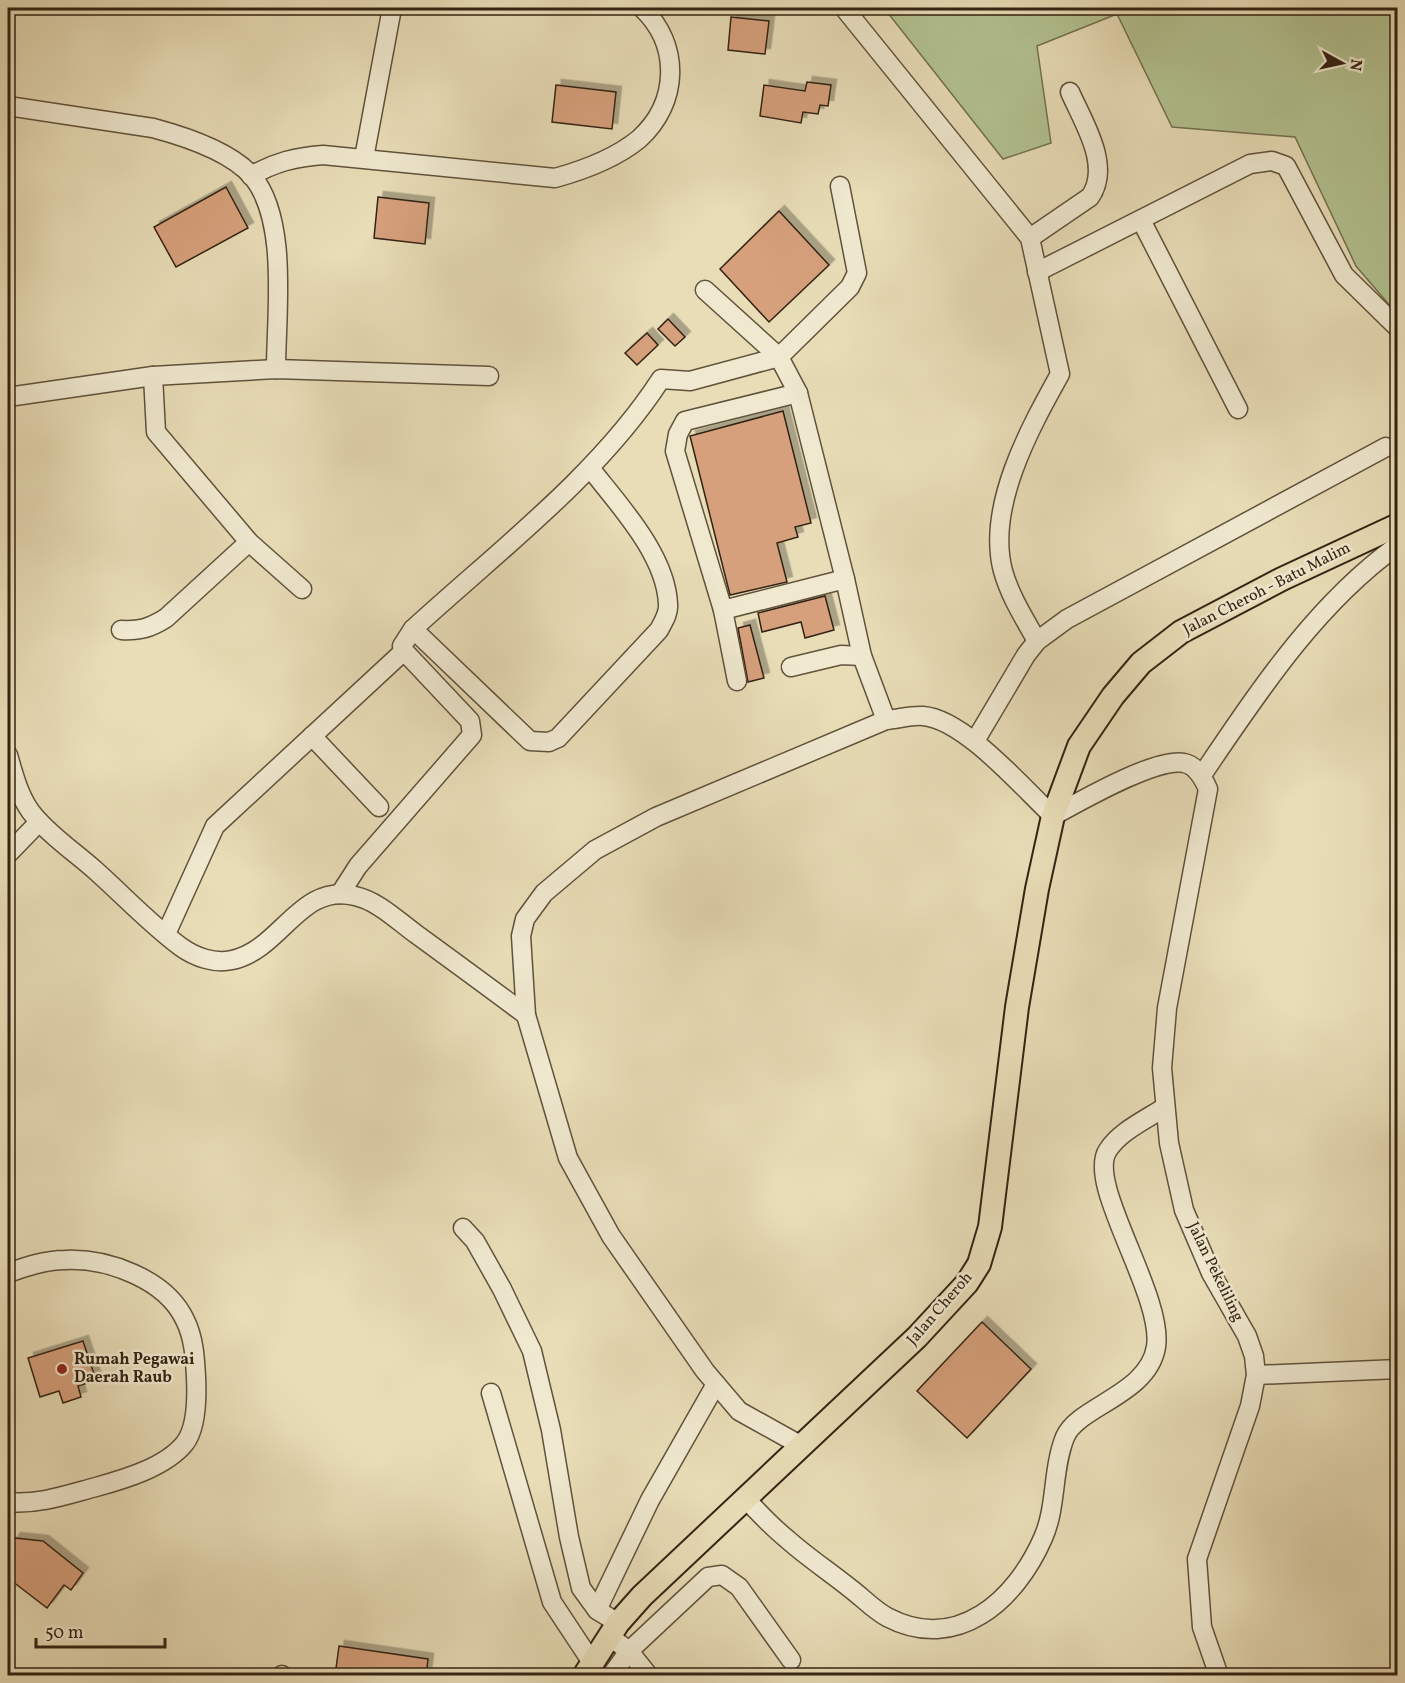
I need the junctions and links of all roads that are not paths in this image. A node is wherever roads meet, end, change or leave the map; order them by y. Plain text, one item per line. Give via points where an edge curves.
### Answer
1 (392, 8) edge
2 (642, 8) edge
3 (844, 8) edge
4 (1070, 92) dead end
5 (8, 106) edge
6 (364, 158) junction
7 (251, 176) junction
8 (840, 186) dead end
9 (1141, 220) junction
10 (1030, 238) junction
11 (1037, 272) junction
12 (705, 290) dead end
13 (1398, 328) edge
14 (779, 357) junction
15 (276, 369) junction
16 (153, 376) junction
17 (489, 376) dead end
18 (798, 393) junction
19 (8, 397) edge
20 (1238, 409) dead end
21 (1386, 447) dead end
22 (590, 468) junction
23 (1398, 525) edge
24 (249, 542) junction
25 (1398, 545) edge
26 (845, 579) junction
27 (302, 589) dead end
28 (723, 610) junction
29 (413, 629) junction
30 (121, 630) dead end
31 (1037, 641) junction
32 (404, 651) junction
33 (862, 656) junction
34 (791, 667) dead end
35 (737, 681) dead end
36 (886, 720) junction
37 (312, 736) junction
38 (975, 741) junction
39 (8, 755) edge
40 (1202, 775) junction
41 (379, 807) dead end
42 (1053, 816) junction
43 (39, 822) junction
44 (8, 854) edge
45 (340, 894) junction
46 (166, 934) junction
47 (526, 1015) junction
48 (1166, 1107) junction
49 (463, 1228) dead end
50 (8, 1274) edge
51 (1398, 1369) edge
52 (1256, 1375) junction
53 (716, 1384) junction
54 (491, 1393) dead end
55 (800, 1445) junction
56 (745, 1498) junction
57 (8, 1502) edge
58 (597, 1610) junction
59 (614, 1629) junction
60 (629, 1651) junction
61 (791, 1660) dead end
62 (587, 1668) edge
63 (611, 1676) edge
64 (649, 1676) edge
65 (1219, 1676) edge

1 - 6 street
2 - 6 street via 658,27 667,47 671,85 653,124 638,140 613,155 555,177
3 - 10 street
4 - 10 street via 1098,161 1097,187
5 - 7 street via 175,134 220,154
6 - 7 street via 293,158 269,165
7 - 15 street via 268,206 275,237
8 - 14 street via 857,273 850,287
9 - 11 street
9 - 13 street via 1250,164 1272,161 1286,166 1344,274
9 - 20 street
10 - 11 street
11 - 31 street via 1060,374 1029,433 1006,496 1000,535 1002,569 1015,603
12 - 14 street
14 - 18 street
14 - 22 street via 690,381 661,379 638,414
15 - 16 street
15 - 17 street
16 - 19 street
16 - 24 street via 156,432
18 - 26 street
18 - 28 street via 685,421 678,434 675,451
21 - 31 street via 1067,619
22 - 29 street
22 - 29 street via 644,537 662,578 667,615 659,630 558,738 549,742 530,741
23 - 42 main road, Jalan Cheroh - Batu Malim via 1181,632 1141,663 1079,746
24 - 27 street
24 - 30 street via 166,618 150,628
25 - 40 street via 1352,582 1315,620
26 - 28 street
26 - 33 street
28 - 35 street
29 - 32 street via 404,641
31 - 38 street
32 - 37 street
32 - 45 street via 470,720 472,735 358,866
33 - 34 street via 840,655
33 - 36 street
36 - 38 street via 923,716
36 - 47 street via 656,817 585,858 544,893 525,919 521,936
37 - 41 street
37 - 46 street via 215,826
38 - 42 street
39 - 43 street via 18,787
40 - 42 street via 1186,763 1172,762 1110,786
40 - 48 street, Jalan Pekeliling via 1208,789 1207,802 1167,1008 1162,1068
42 - 55 main road, Jalan Cheroh via 1017,1007 999,1169 985,1249 967,1283 917,1337
43 - 44 street
43 - 46 street
45 - 46 street via 321,897 303,907 260,950 231,961 201,958
45 - 47 street via 367,900 385,911
47 - 53 street via 568,1158 611,1236
48 - 52 street, Jalan Pekeliling via 1169,1143 1184,1210 1211,1273 1247,1336
48 - 56 street via 1115,1141 1103,1161 1104,1181 1156,1323 1152,1362 1142,1376 1066,1434 1044,1536 1029,1567 1007,1596 986,1613 960,1625 913,1626 886,1617 785,1538
49 - 58 street via 475,1241 532,1350 581,1588
50 - 57 street via 65,1260 98,1263 151,1283 174,1303 185,1320 194,1348 197,1389 186,1442 170,1458 107,1484 56,1498 28,1504
51 - 52 street
52 - 65 street, Jalan Pekeliling via 1250,1406 1197,1559 1202,1628
53 - 55 street via 739,1411
53 - 58 street via 650,1500
54 - 62 street via 552,1602
55 - 56 main road, Jalan Cheroh
56 - 59 main road, Jalan Cheroh
58 - 59 street
59 - 60 street
59 - 62 main road, Jalan Cheroh
60 - 61 street via 708,1577 722,1575 739,1587
60 - 63 street
60 - 64 street

